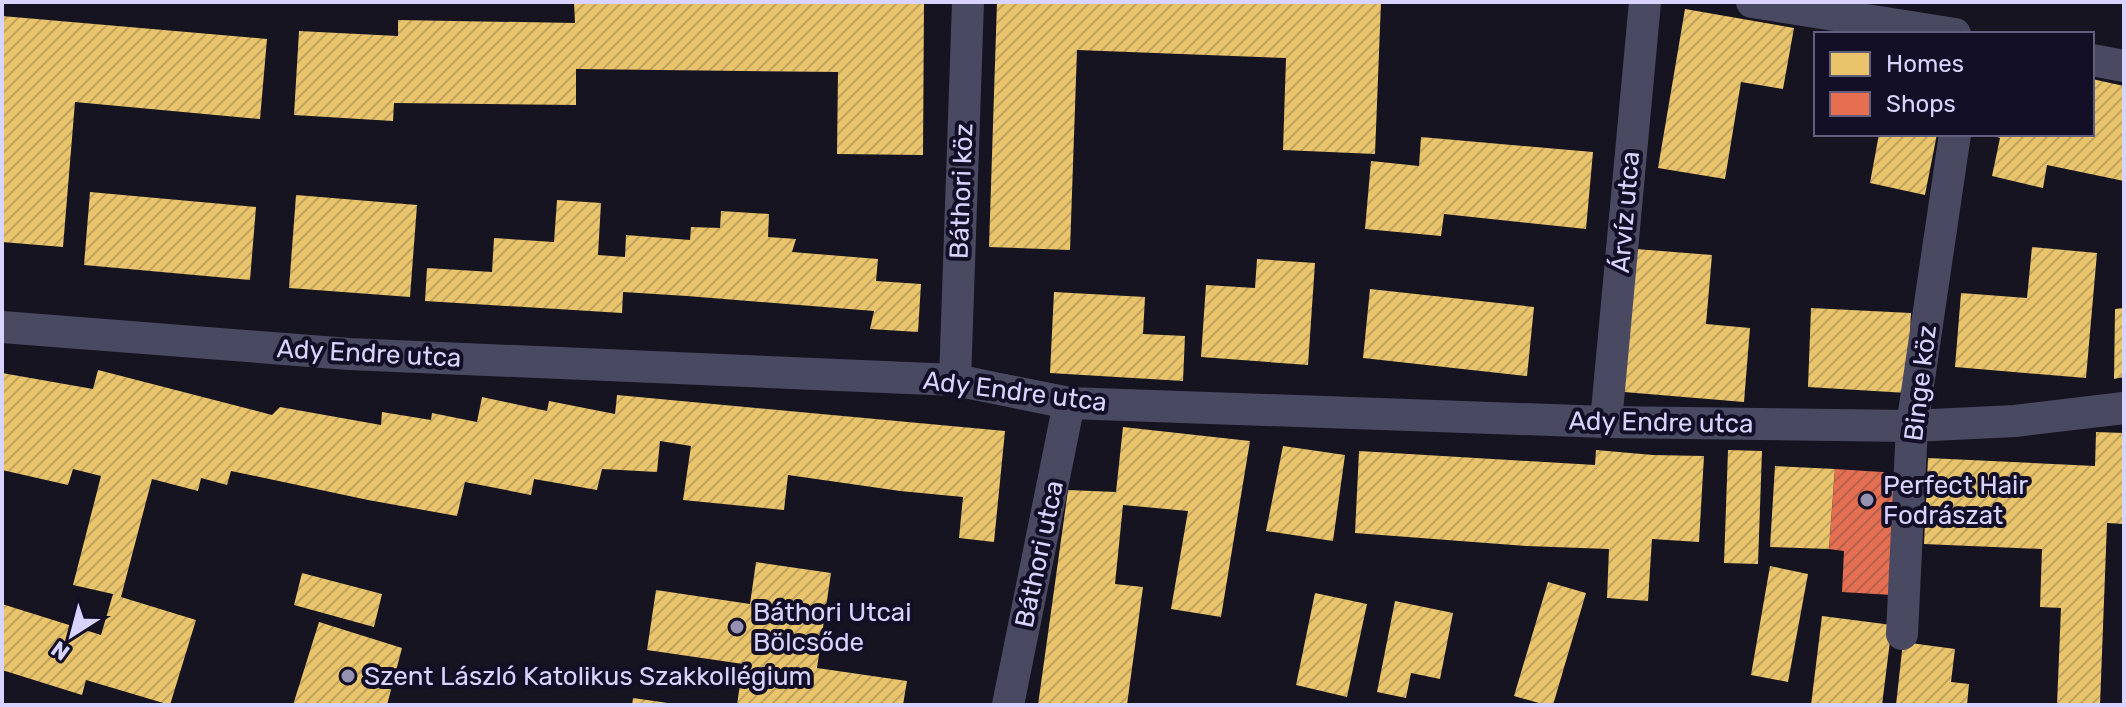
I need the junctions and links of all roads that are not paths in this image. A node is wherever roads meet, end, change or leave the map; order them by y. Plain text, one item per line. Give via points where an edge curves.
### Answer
1 (968, 2) edge
2 (1645, 2) edge
3 (1752, 2) edge
4 (1942, 32) edge
5 (2094, 60) edge
6 (2124, 66) edge
7 (1955, 136) edge
8 (2, 327) edge
9 (955, 380) junction
10 (1069, 403) junction
11 (2124, 408) edge
12 (1606, 422) junction
13 (1912, 426) junction
14 (1902, 634) dead end
15 (1008, 705) edge

1 - 9 street, Báthori köz
2 - 12 street, Árvíz utca
3 - 4 street
5 - 6 street
7 - 13 street, Binge köz
8 - 9 street, Ady Endre utca via 349,354
9 - 10 street, Ady Endre utca
10 - 12 street, Ady Endre utca
10 - 15 street, Báthori utca
11 - 13 street, Ady Endre utca
12 - 13 street, Ady Endre utca
13 - 14 street, Binge köz

